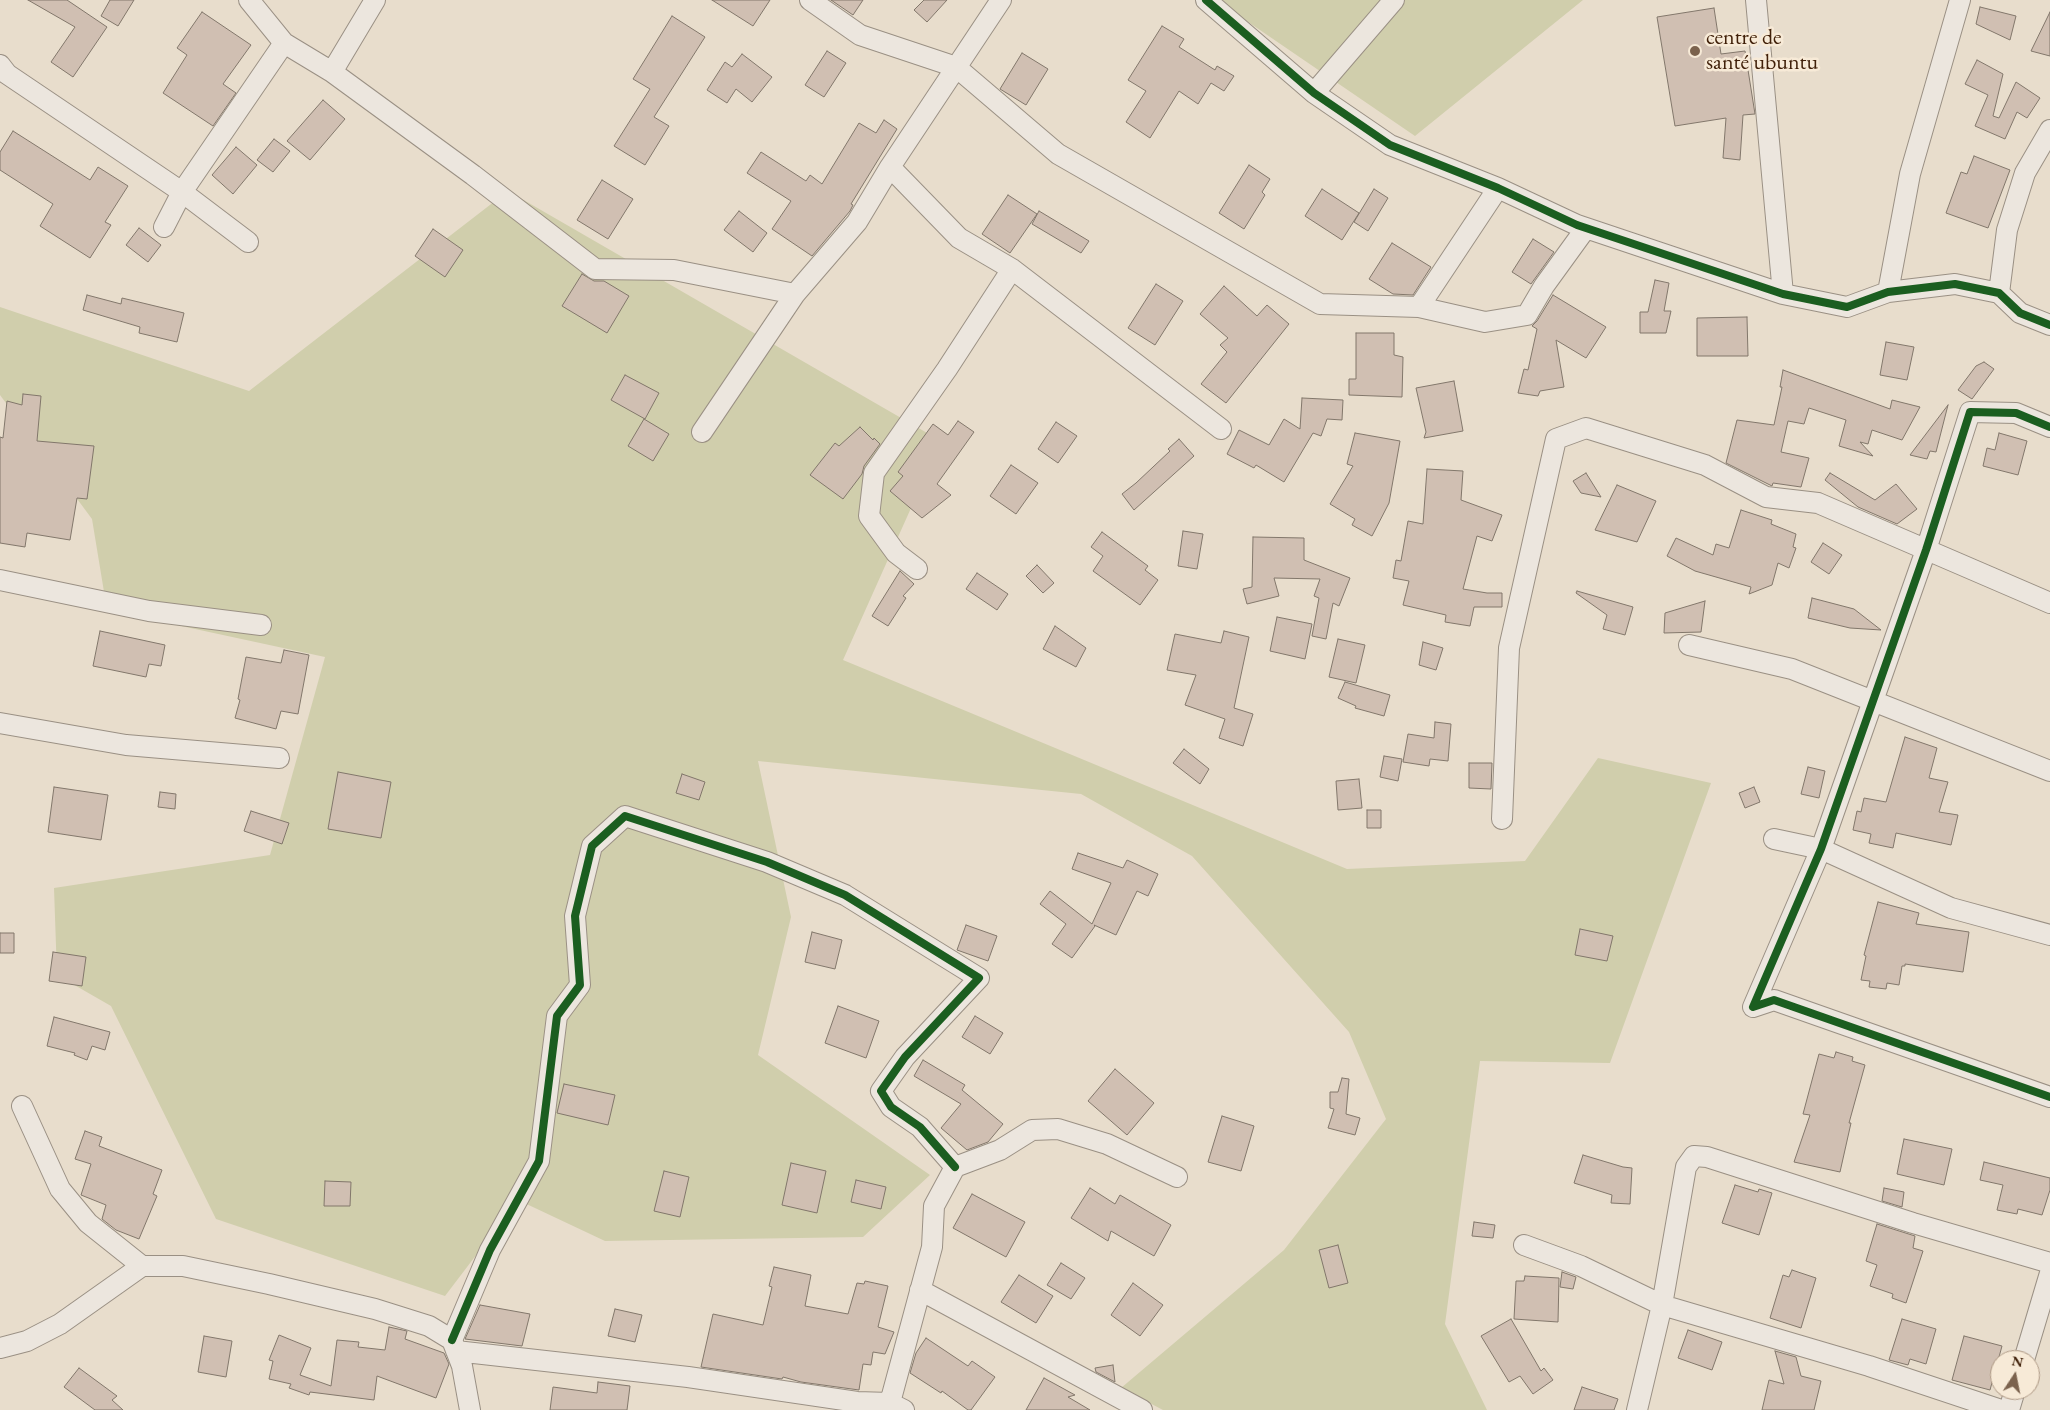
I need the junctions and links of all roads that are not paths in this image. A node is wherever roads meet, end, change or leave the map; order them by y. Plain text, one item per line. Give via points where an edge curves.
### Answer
1 (249, 0) edge
2 (375, 0) edge
3 (810, 0) edge
4 (1001, 0) edge
5 (1206, 0) edge
6 (1394, 0) edge
7 (1756, 0) edge
8 (1960, 0) edge
9 (284, 43) junction
10 (0, 65) edge
11 (956, 67) junction
12 (332, 72) junction
13 (1314, 93) junction
14 (2050, 130) edge
15 (890, 167) junction
16 (1498, 188) junction
17 (182, 192) junction
18 (164, 227) dead end
19 (1586, 228) junction
20 (248, 242) dead end
21 (1012, 269) junction
22 (1888, 292) junction
23 (1999, 293) junction
24 (795, 294) junction
25 (1783, 294) junction
26 (1419, 307) junction
27 (2050, 325) edge
28 (2050, 427) edge
29 (1221, 429) dead end
30 (702, 432) dead end
31 (1926, 550) junction
32 (917, 569) dead end
33 (0, 580) edge
34 (2050, 603) edge
35 (261, 625) dead end
36 (1689, 644) dead end
37 (1873, 701) junction
38 (0, 723) edge
39 (279, 758) dead end
40 (2050, 771) edge
41 (1502, 819) dead end
42 (1774, 839) dead end
43 (1821, 849) junction
44 (2050, 935) edge
45 (2050, 1097) edge
46 (22, 1106) dead end
47 (955, 1167) junction
48 (1177, 1177) dead end
49 (1524, 1245) dead end
50 (2050, 1263) edge
51 (142, 1266) junction
52 (2050, 1274) edge
53 (920, 1290) junction
54 (1662, 1305) junction
55 (454, 1346) junction
56 (0, 1348) edge
57 (2027, 1350) edge
58 (894, 1408) edge
59 (470, 1410) edge
60 (1142, 1410) edge
61 (1637, 1410) edge
62 (2001, 1410) edge

1 - 9 street
2 - 12 street
3 - 11 street via 860,35
4 - 11 street
5 - 13 street
6 - 13 street
7 - 25 street
8 - 22 street via 1910,174
9 - 12 street
9 - 17 street
10 - 17 street via 7,74
11 - 15 street
11 - 26 street via 1058,154 1320,304
12 - 24 street via 596,269 674,270
13 - 16 street via 1390,145
14 - 23 street via 2025,173 2007,230
15 - 21 street via 959,238
15 - 24 street via 857,222
16 - 19 street
16 - 26 street
17 - 18 street
17 - 20 street
19 - 25 street
19 - 26 street via 1527,315 1485,322
21 - 29 street
21 - 32 street via 947,370 874,473 869,516 896,553
22 - 23 street via 1955,284
22 - 25 street via 1847,307
23 - 27 street via 2020,313
24 - 30 street
28 - 31 street via 2016,413 1970,412
31 - 34 street
31 - 37 street
31 - 41 street via 1818,503 1766,497 1705,464 1586,428 1556,439 1509,648
33 - 35 street via 149,611
36 - 37 street via 1792,669
37 - 40 street
37 - 43 street
38 - 39 street via 126,746
42 - 43 street
43 - 44 street via 1951,908
43 - 45 street via 1753,1007 1774,1000
46 - 51 street via 60,1189 88,1222
47 - 48 street via 1000,1150 1032,1130 1058,1129 1107,1144
47 - 53 street via 934,1206 932,1247
47 - 55 street via 920,1127 891,1106 881,1091 905,1057 979,978 845,895 768,862 625,816 592,846 575,916 580,985 557,1016 539,1161 490,1250
49 - 54 street via 1581,1266
50 - 54 street via 1707,1157 1694,1156 1686,1166
51 - 55 street via 183,1266 375,1309 429,1326
51 - 56 street via 60,1324 27,1341
52 - 57 street
53 - 58 street
53 - 60 street
54 - 61 street
54 - 62 street via 1869,1366
55 - 58 street via 688,1376
55 - 59 street via 462,1366

